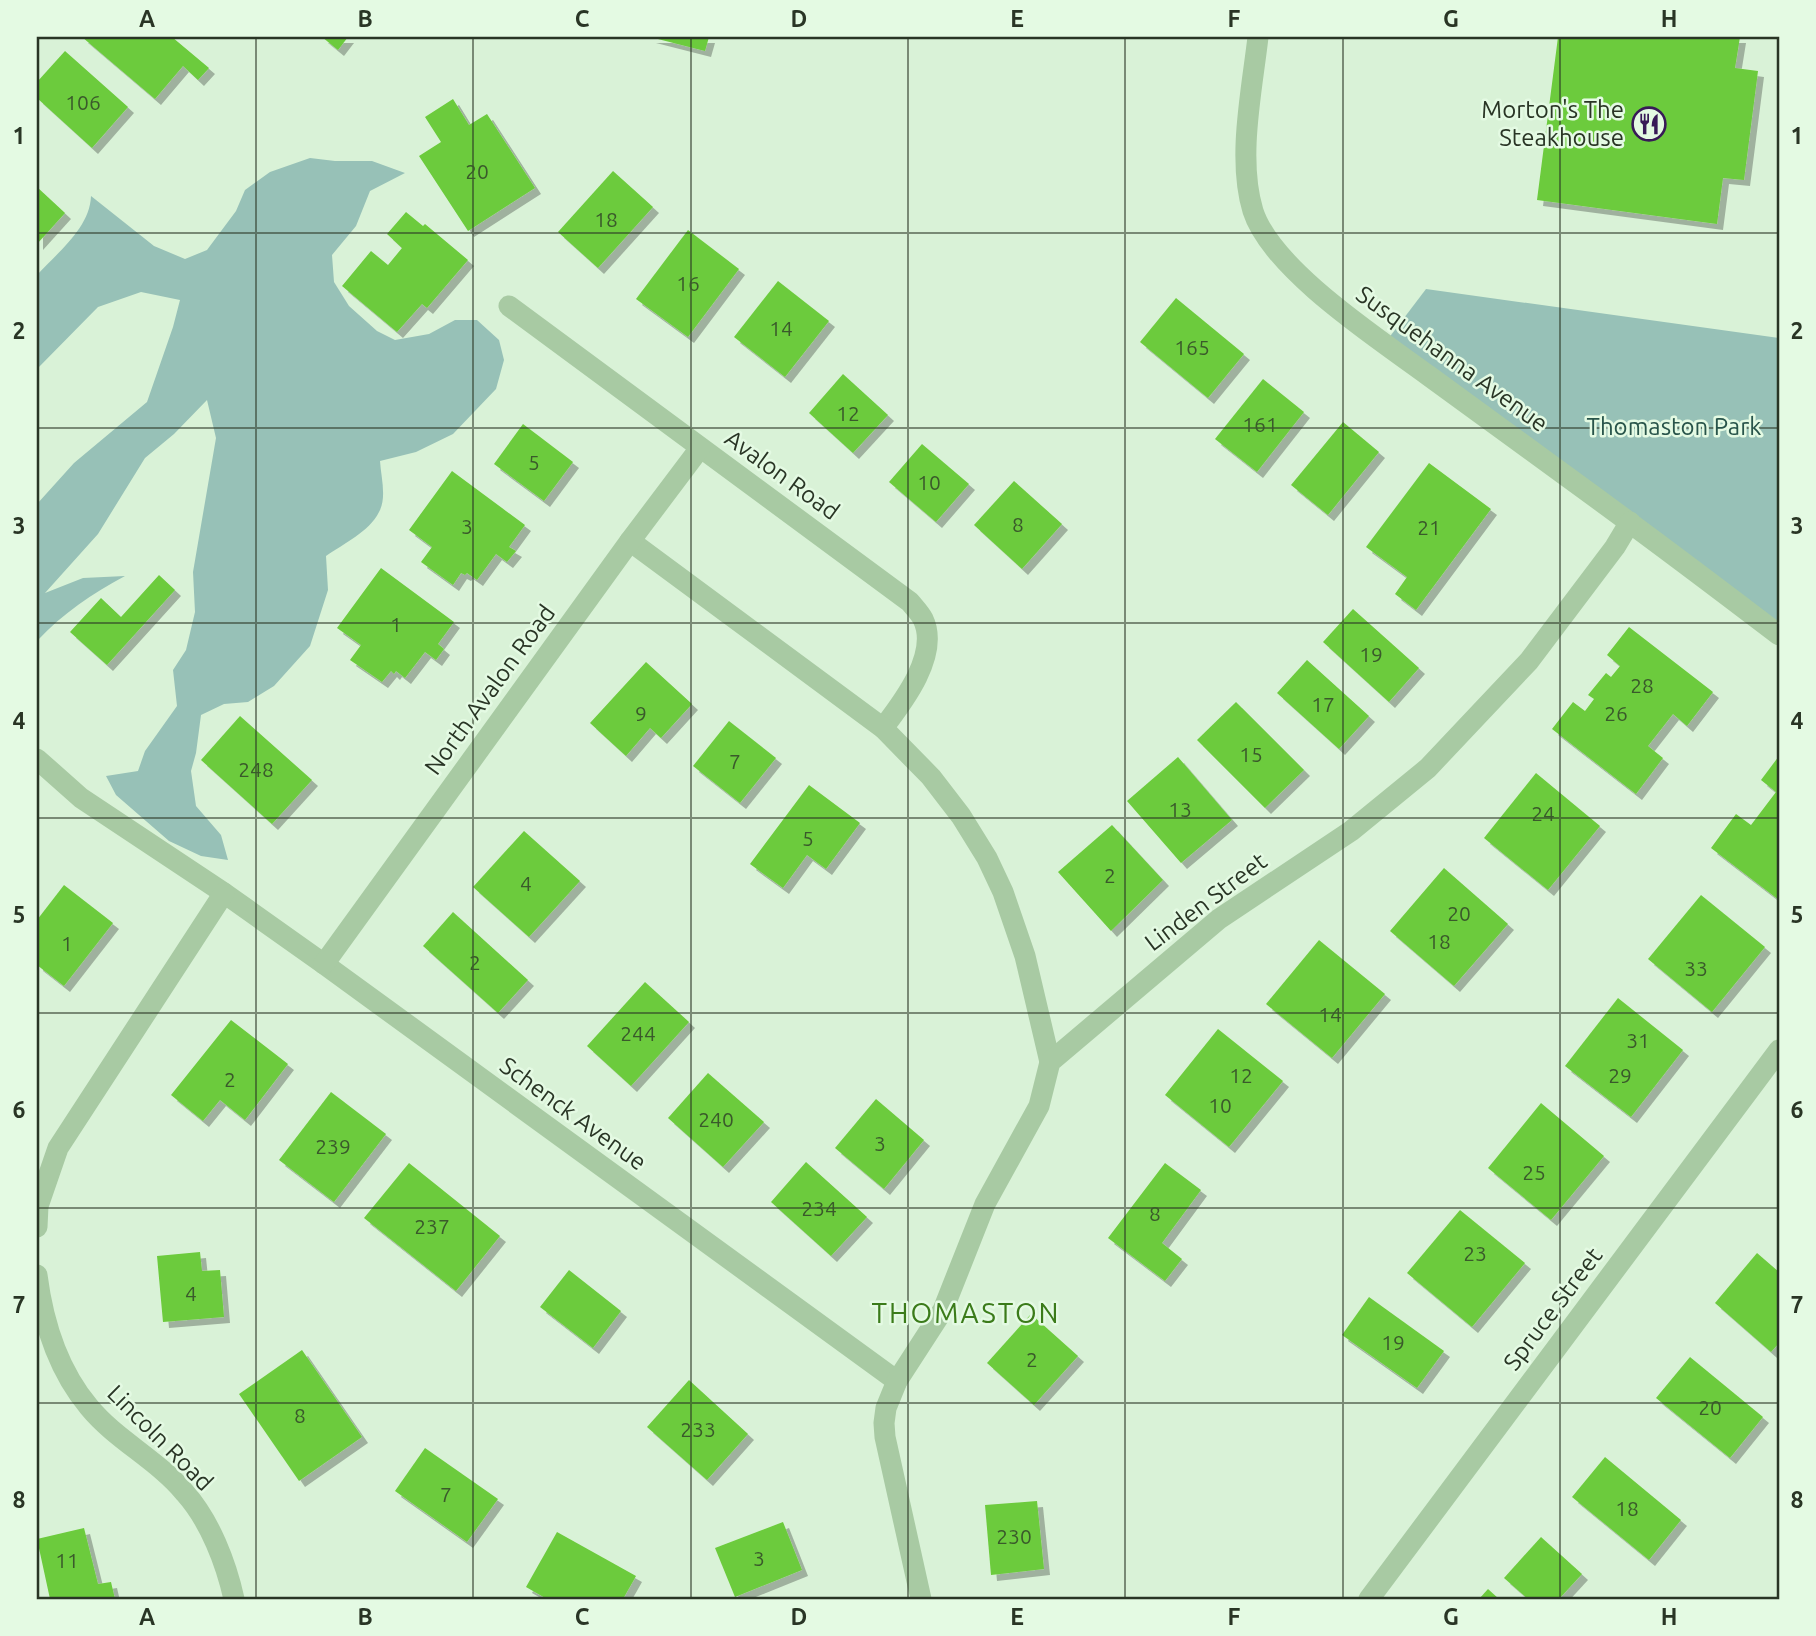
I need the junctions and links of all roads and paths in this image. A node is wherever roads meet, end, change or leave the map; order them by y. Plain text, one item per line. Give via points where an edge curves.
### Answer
1 (1258, 37) edge
2 (509, 306) dead end
3 (700, 448) junction
4 (1630, 522) junction
5 (630, 541) junction
6 (1779, 635) edge
7 (883, 728) junction
8 (37, 759) edge
9 (224, 893) junction
10 (324, 964) junction
11 (1779, 1050) edge
12 (1050, 1062) junction
13 (37, 1227) edge
14 (37, 1275) edge
15 (897, 1381) junction
16 (234, 1599) edge
17 (920, 1599) edge
18 (1369, 1599) edge

1 - 4 street, Susquehanna Avenue via 1245,156 1254,211 1275,249 1331,303
2 - 3 street, Avalon Road
3 - 5 street, North Avalon Road
3 - 7 street, Avalon Road via 910,602 923,618 927,635 919,670 912,688
4 - 6 street, Susquehanna Avenue
4 - 12 street, Linden Street via 1530,661 1427,768 1351,831 1219,919
5 - 7 street
5 - 10 street, North Avalon Road
7 - 12 street via 931,777 987,858 1025,956
8 - 9 street, Schenck Avenue via 81,798
9 - 10 street, Schenck Avenue
9 - 13 street via 58,1148 38,1206
10 - 15 street, Schenck Avenue
11 - 18 street, Spruce Street
12 - 15 street via 1039,1106 985,1203 943,1310
14 - 16 street, Lincoln Road via 41,1305 65,1374 90,1409 185,1492 222,1559
15 - 17 street via 886,1408 885,1437

